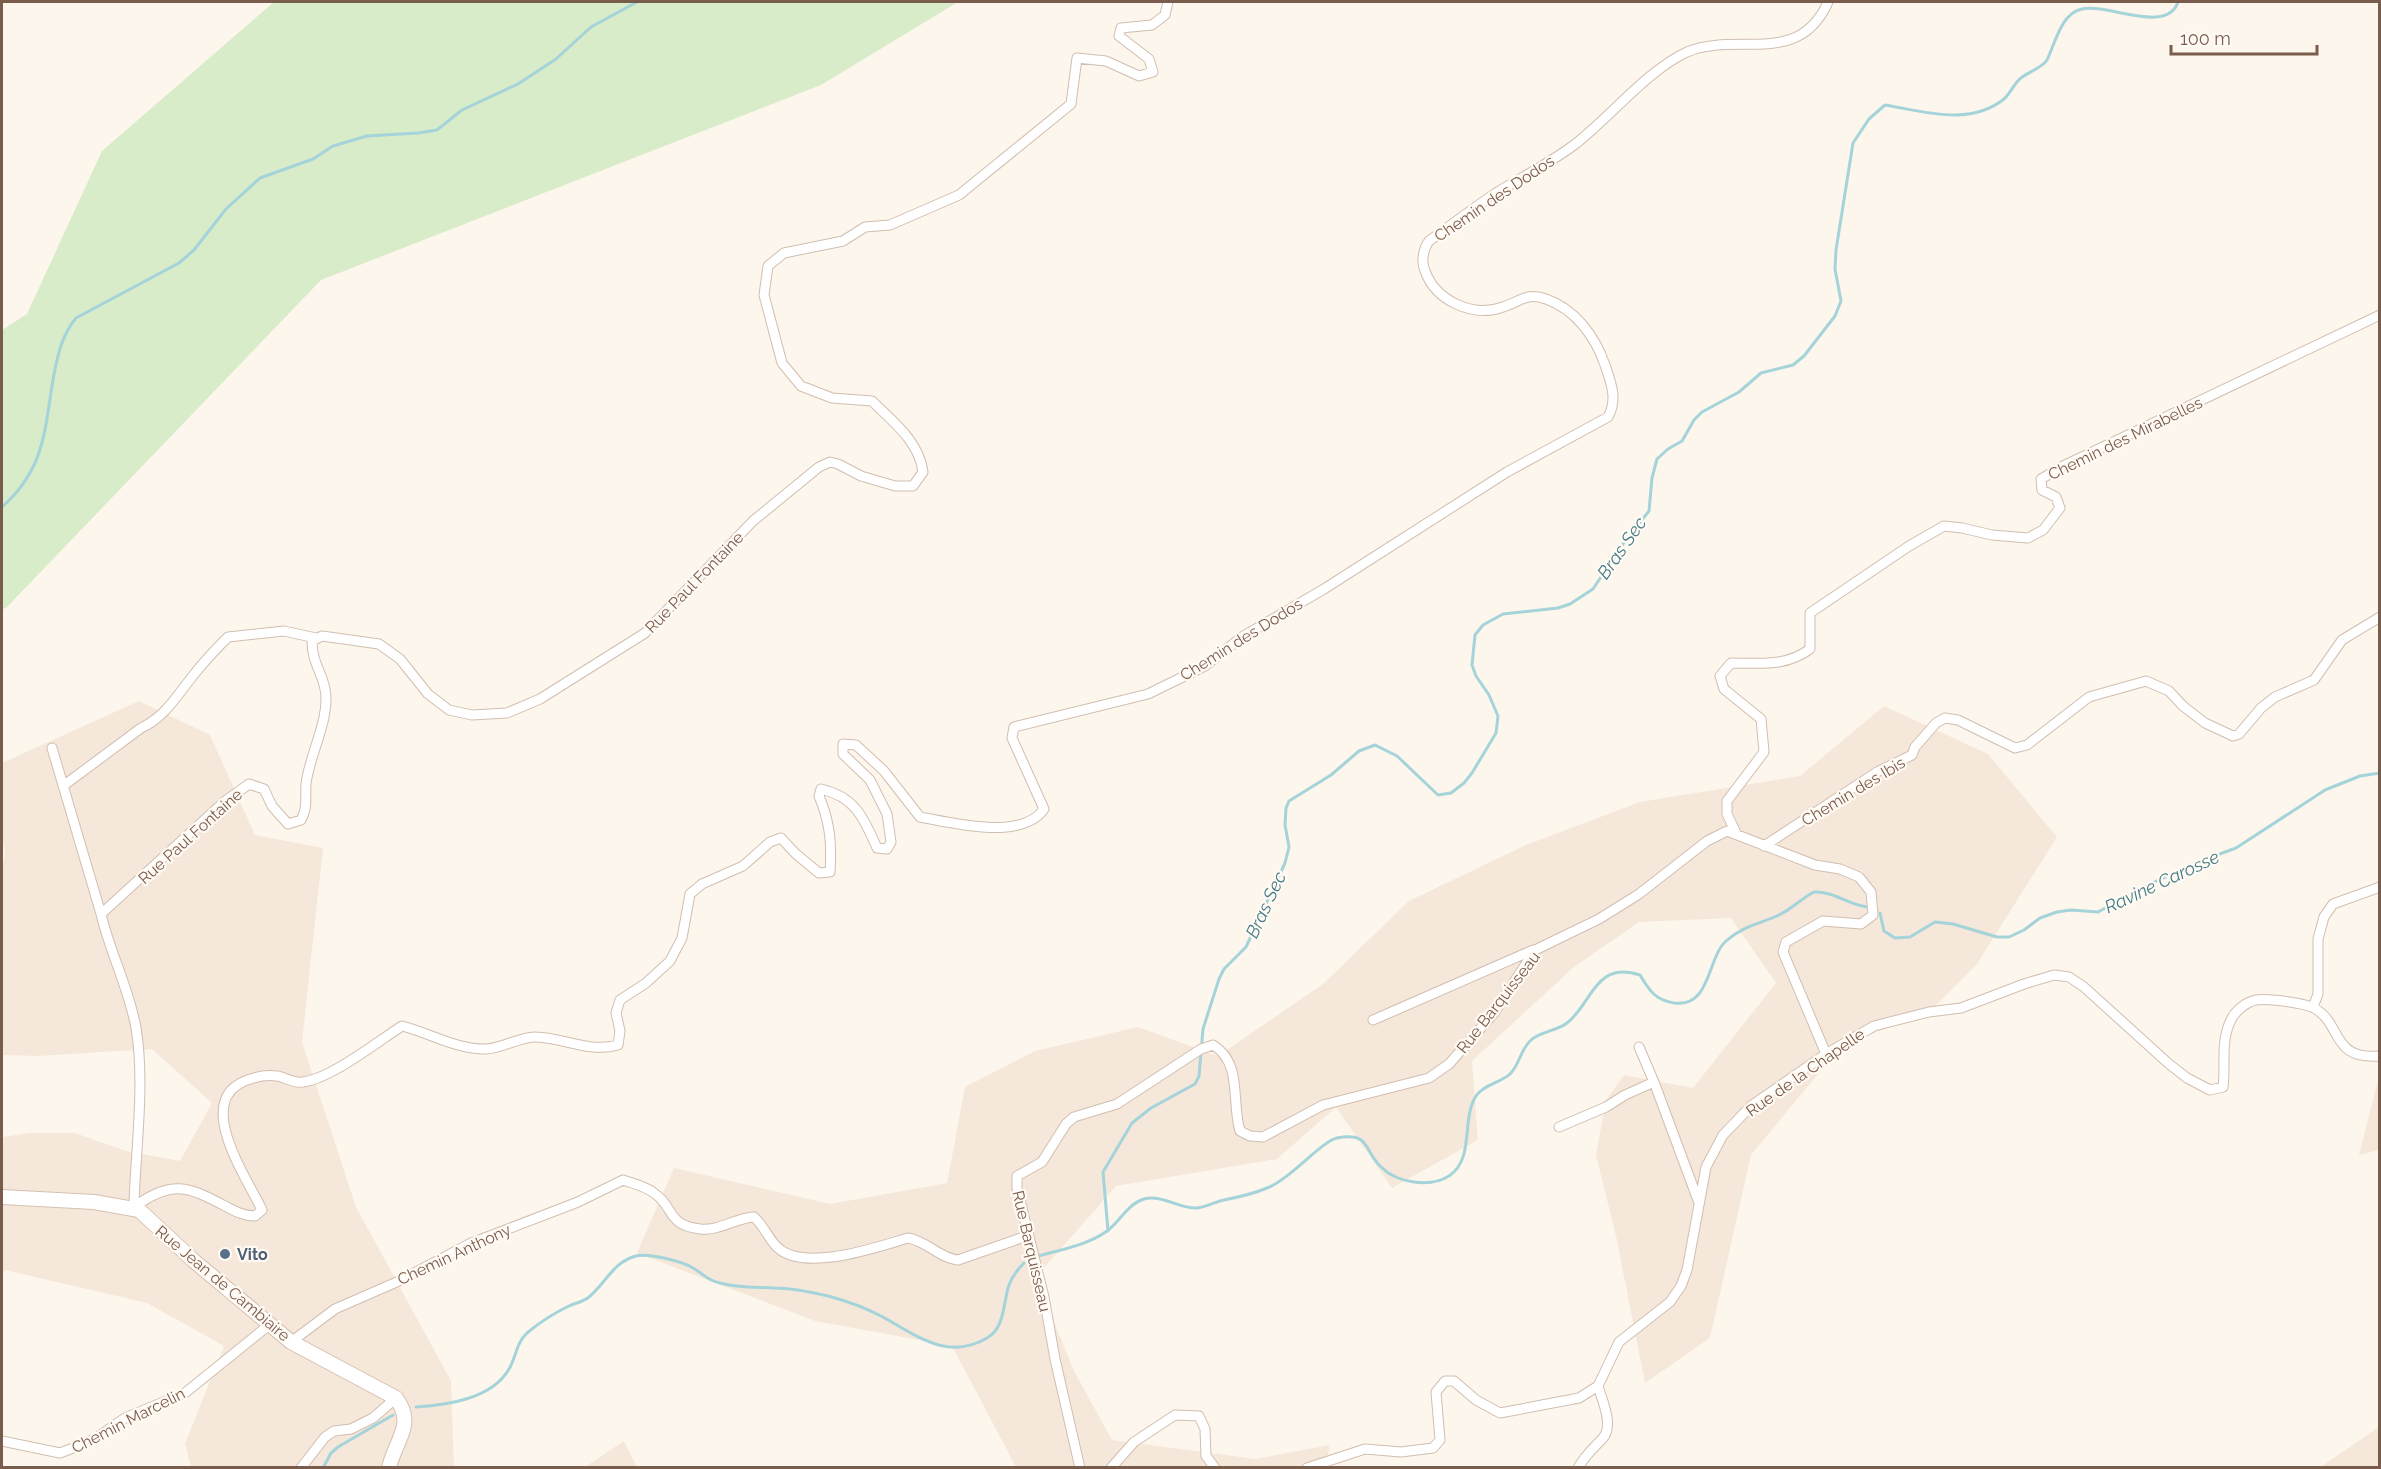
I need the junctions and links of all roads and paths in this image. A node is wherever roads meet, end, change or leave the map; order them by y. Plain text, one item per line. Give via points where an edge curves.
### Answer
1 (1168, 2) edge
2 (1828, 2) edge
3 (2379, 315) edge
4 (2379, 617) edge
5 (316, 638) junction
6 (52, 748) dead end
7 (63, 786) junction
8 (1737, 835) junction
9 (1764, 846) junction
10 (2379, 887) edge
11 (101, 914) junction
12 (1535, 950) junction
13 (2313, 1007) junction
14 (1373, 1020) dead end
15 (1639, 1047) dead end
16 (1826, 1054) junction
17 (2379, 1056) edge
18 (1654, 1082) junction
19 (1559, 1127) dead end
20 (2, 1197) edge
21 (137, 1208) junction
22 (1700, 1208) junction
23 (1027, 1236) junction
24 (269, 1325) junction
25 (291, 1342) junction
26 (1598, 1386) junction
27 (396, 1398) junction
28 (2, 1441) edge
29 (301, 1467) edge
30 (389, 1467) edge
31 (1080, 1467) edge
32 (1111, 1467) edge
33 (1215, 1467) edge
34 (1307, 1467) edge
35 (1578, 1467) edge

1 - 5 street, Rue Paul Fontaine via 1165,15 1152,24 1121,28 1119,36 1149,59 1153,72 1139,76 1106,61 1077,58 1071,104 959,195 890,225 865,227 843,241 784,253 768,266 765,295 782,363 801,386 832,398 872,401 913,442 923,472 913,486 895,486 830,462 819,467 753,521 645,633 540,699 507,713 449,710 428,694 400,658 379,644
2 - 21 street, Chemin des Dodos via 1804,32 1780,43 1728,43 1685,53 1574,145 1494,195 1425,247 1423,266 1430,284 1460,305 1482,312 1503,308 1530,295 1567,308 1582,323 1601,354 1613,389 1613,408 1608,417 1507,472 1242,637 1205,666 1148,694 1014,727 1012,738 1044,808 1038,818 1007,828 920,817 884,771 855,745 843,744 843,754 870,780 887,814 891,842 886,849 877,848 863,818 849,801 836,792 821,789 819,796 832,843 830,872 819,873 781,838 743,866 702,884 690,894 681,938 670,961 620,1000 616,1013 618,1045 604,1049 534,1037 486,1049 445,1042 402,1026 325,1075 301,1083 276,1076 254,1078 228,1094 223,1110 224,1128 262,1209 255,1216 244,1216 198,1192 176,1187 161,1191
3 - 8 street, Chemin des Mirabelles via 2041,479 2042,490 2056,497 2060,508 2043,530 2028,538 1944,526 1810,613 1810,649 1798,658 1775,664 1731,663 1720,676 1724,689 1761,719 1764,752 1726,801 1727,814
4 - 9 street, Chemin des Ibis via 2342,640 2314,680 2275,697 2239,734 2233,736 2218,730 2183,706 2169,691 2146,681 2089,697 2040,737 2015,748 1958,720 1945,718 1936,723 1912,754 1877,772
5 - 7 street via 284,631 228,637 153,723
5 - 11 street, Rue Paul Fontaine via 312,641 312,657 325,690 324,716 308,770 306,811 301,820 288,824 272,806 264,789 249,784
6 - 7 street
7 - 11 street
8 - 9 street
8 - 12 street, Rue Barquisseau via 1727,831 1707,841 1640,894
9 - 16 street via 1815,865 1840,869 1859,878 1870,892 1873,915 1861,924 1823,921 1786,942 1783,952
10 - 13 street via 2333,904 2324,917 2318,939 2318,994
11 - 21 street via 136,1030
12 - 14 street
12 - 23 street, Rue Barquisseau via 1494,1012 1449,1064 1430,1078 1323,1105 1263,1137 1250,1136 1239,1131 1231,1066 1224,1051 1213,1045 1117,1104 1074,1117 1042,1162 1017,1176
13 - 16 street, Rue de la Chapelle via 2255,1000 2241,1008 2231,1019 2225,1039 2223,1087 2218,1090 2187,1078 2084,987 2068,977 2054,975 1960,1008 1874,1026
13 - 17 street via 2348,1051 2365,1058
15 - 18 street
16 - 22 street, Rue de la Chapelle via 1751,1106 1723,1135 1706,1167
18 - 19 street
18 - 22 street
20 - 21 main road
21 - 24 main road, Rue Jean de Cambiaire
22 - 26 street, Rue de la Chapelle via 1681,1286 1671,1302 1618,1342
23 - 25 street, Chemin Anthony via 958,1260 948,1259 917,1239 908,1238 843,1257 792,1256 777,1247 754,1217 741,1218 718,1229 680,1224 656,1194 623,1180 578,1202 469,1244 335,1309
23 - 31 street, Rue Barquisseau
24 - 25 main road, Rue Jean de Cambiaire
24 - 28 street, Chemin Marcelin via 185,1393 125,1418 81,1445 60,1453
25 - 27 main road, Rue Jean de Cambiaire
26 - 34 street via 1579,1398 1500,1413 1476,1400 1454,1381 1444,1381 1436,1392 1440,1440 1434,1448 1401,1452 1365,1449
26 - 35 street via 1606,1410 1607,1430
27 - 29 street via 373,1418 325,1437
27 - 30 main road via 404,1409 406,1424
32 - 33 street via 1134,1442 1174,1415 1199,1416 1205,1429 1206,1456

